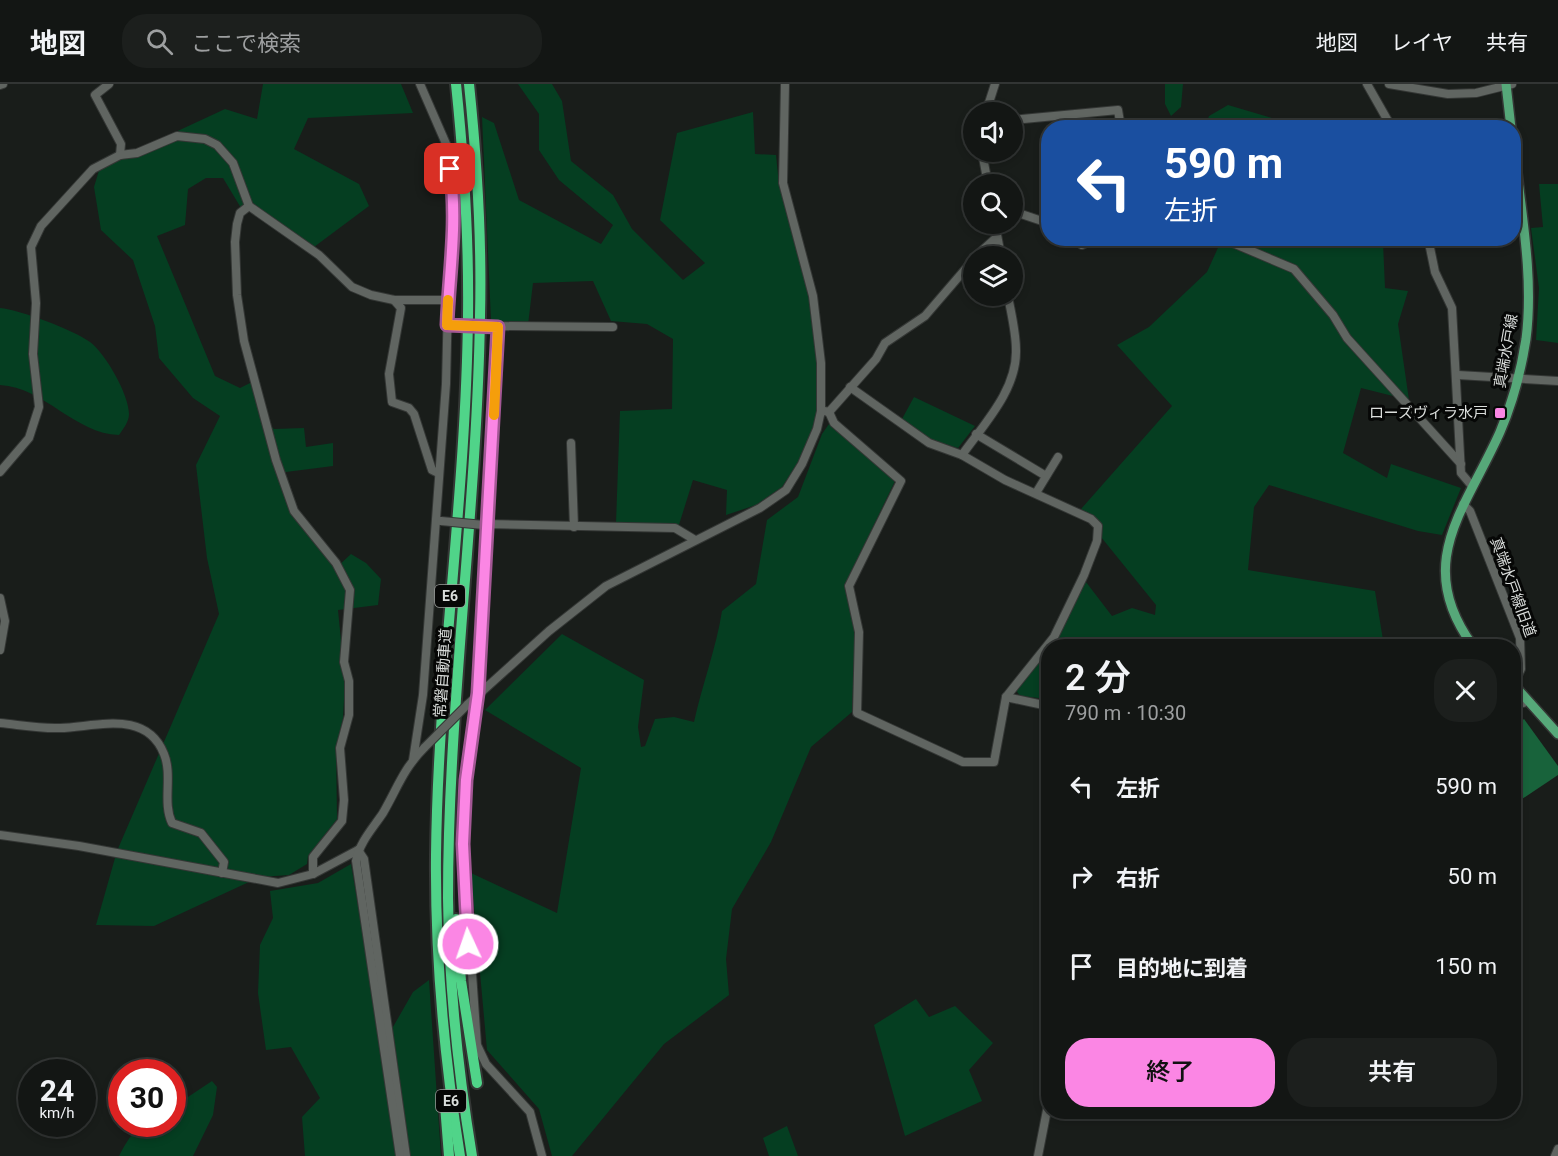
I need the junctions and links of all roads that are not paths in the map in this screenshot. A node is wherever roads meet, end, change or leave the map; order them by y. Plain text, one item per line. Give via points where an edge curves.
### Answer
1 (109, 84) edge
2 (420, 84) edge
3 (456, 84) edge
4 (469, 84) edge
5 (785, 84) edge
6 (995, 84) edge
7 (1367, 84) edge
8 (1389, 84) edge
9 (1508, 84) edge
10 (989, 102) edge
11 (1023, 119) edge
12 (1120, 120) edge
13 (1387, 120) edge
14 (1510, 120) edge
15 (120, 155) junction
16 (249, 206) junction
17 (1023, 215) edge
18 (1041, 221) edge
19 (1521, 222) edge
20 (997, 234) edge
21 (997, 237) junction
22 (988, 246) edge
23 (999, 246) edge
24 (1240, 246) edge
25 (1430, 246) edge
26 (963, 272) edge
27 (394, 300) junction
28 (448, 300) junction
29 (1010, 306) edge
30 (449, 325) junction
31 (496, 326) junction
32 (613, 327) dead end
33 (1458, 375) junction
34 (1518, 379) junction
35 (1558, 381) edge
36 (850, 387) junction
37 (825, 412) junction
38 (976, 434) junction
39 (571, 442) dead end
40 (962, 455) junction
41 (1059, 457) dead end
42 (1461, 464) junction
43 (0, 472) edge
44 (438, 473) junction
45 (1046, 476) junction
46 (1472, 486) junction
47 (1036, 493) junction
48 (1463, 504) junction
49 (438, 521) junction
50 (486, 524) junction
51 (574, 527) junction
52 (695, 540) junction
53 (0, 598) edge
54 (1052, 639) edge
55 (1469, 639) edge
56 (1520, 639) edge
57 (0, 650) edge
58 (1041, 653) edge
59 (1521, 692) edge
60 (478, 693) junction
61 (1006, 697) junction
62 (1041, 704) edge
63 (0, 723) edge
64 (1558, 734) edge
65 (412, 760) junction
66 (0, 835) edge
67 (358, 850) junction
68 (449, 853) junction
69 (222, 873) junction
70 (313, 874) junction
71 (444, 1045) junction
72 (477, 1083) dead end
73 (1045, 1119) edge
74 (1558, 1149) edge
75 (400, 1156) edge
76 (406, 1156) edge
77 (449, 1156) edge
78 (460, 1156) edge
79 (472, 1156) edge
80 (542, 1156) edge
81 (1038, 1156) edge
82 (1555, 1156) edge

1 - 15 street via 95,95 121,144
2 - 28 street via 447,146 453,191
3 - 71 highway, 常磐自動車道 / E6 via 467,225 466,374 436,842 437,947
4 - 68 highway, 常磐自動車道 / E6 via 479,225 479,374
5 - 37 street via 783,183 813,296
6 - 10 street
7 - 13 street
8 - 9 street via 1448,94 1476,93
9 - 14 main road
11 - 12 street via 1118,110
15 - 16 street via 137,153 177,136 205,139 217,145 234,163
15 - 43 street via 93,169 41,226 31,247 36,303 33,354 39,407 29,438
16 - 27 street via 319,255 352,287
16 - 70 street via 240,213 237,224 237,295 244,341 294,511 336,563 351,590 344,662 349,681 349,715 340,748 342,821 313,856
17 - 18 street
19 - 34 main road, 真端水戸線 via 1528,295 1526,338
20 - 21 street
21 - 22 street
21 - 23 street
24 - 42 street via 1293,269 1333,315 1347,338
25 - 33 street via 1435,272 1452,308
26 - 36 street via 925,316 885,343
27 - 28 street
27 - 44 street via 401,308 389,374 393,402 410,408 414,414 432,470
28 - 30 street
29 - 38 street via 1016,342 1015,370
30 - 31 street, bridge
30 - 44 street
31 - 32 street
31 - 50 street
33 - 34 street
33 - 42 street
34 - 35 street
34 - 46 main road, 真端水戸線 via 1500,432
36 - 37 street
36 - 40 street via 928,443
37 - 52 street via 786,490 760,508
37 - 61 street via 901,481 849,586 859,632 857,713 963,762 994,762
38 - 40 street
38 - 45 street
39 - 51 street
40 - 47 street
41 - 45 street
42 - 46 street via 1462,476
44 - 49 street
45 - 47 street
46 - 48 main road, 真端水戸線
47 - 54 street via 1098,526 1097,541 1084,575
48 - 55 main road, 真端水戸線 via 1450,536 1446,578 1452,609
48 - 56 street, 真端水戸線旧道 via 1470,512
49 - 50 street, bridge
49 - 65 street via 423,695
50 - 51 street
50 - 60 street
51 - 52 street via 675,528
52 - 60 street via 606,586
53 - 57 street via 5,621
58 - 61 street
59 - 64 main road
60 - 65 street, bridge
60 - 80 street via 466,780 463,844 477,1045 486,1064 530,1112
61 - 62 street
63 - 69 street via 57,728 117,723 147,734 161,747 168,765 172,823 201,833 224,862
65 - 67 street
66 - 69 street
67 - 70 street
67 - 75 street via 356,861
67 - 76 street via 364,859
68 - 72 highway via 461,981
68 - 79 highway, 常磐自動車道 / E6 via 455,1023
69 - 70 street via 278,882
71 - 77 highway
71 - 78 highway, 常磐自動車道 / E6
73 - 81 street
74 - 82 street

